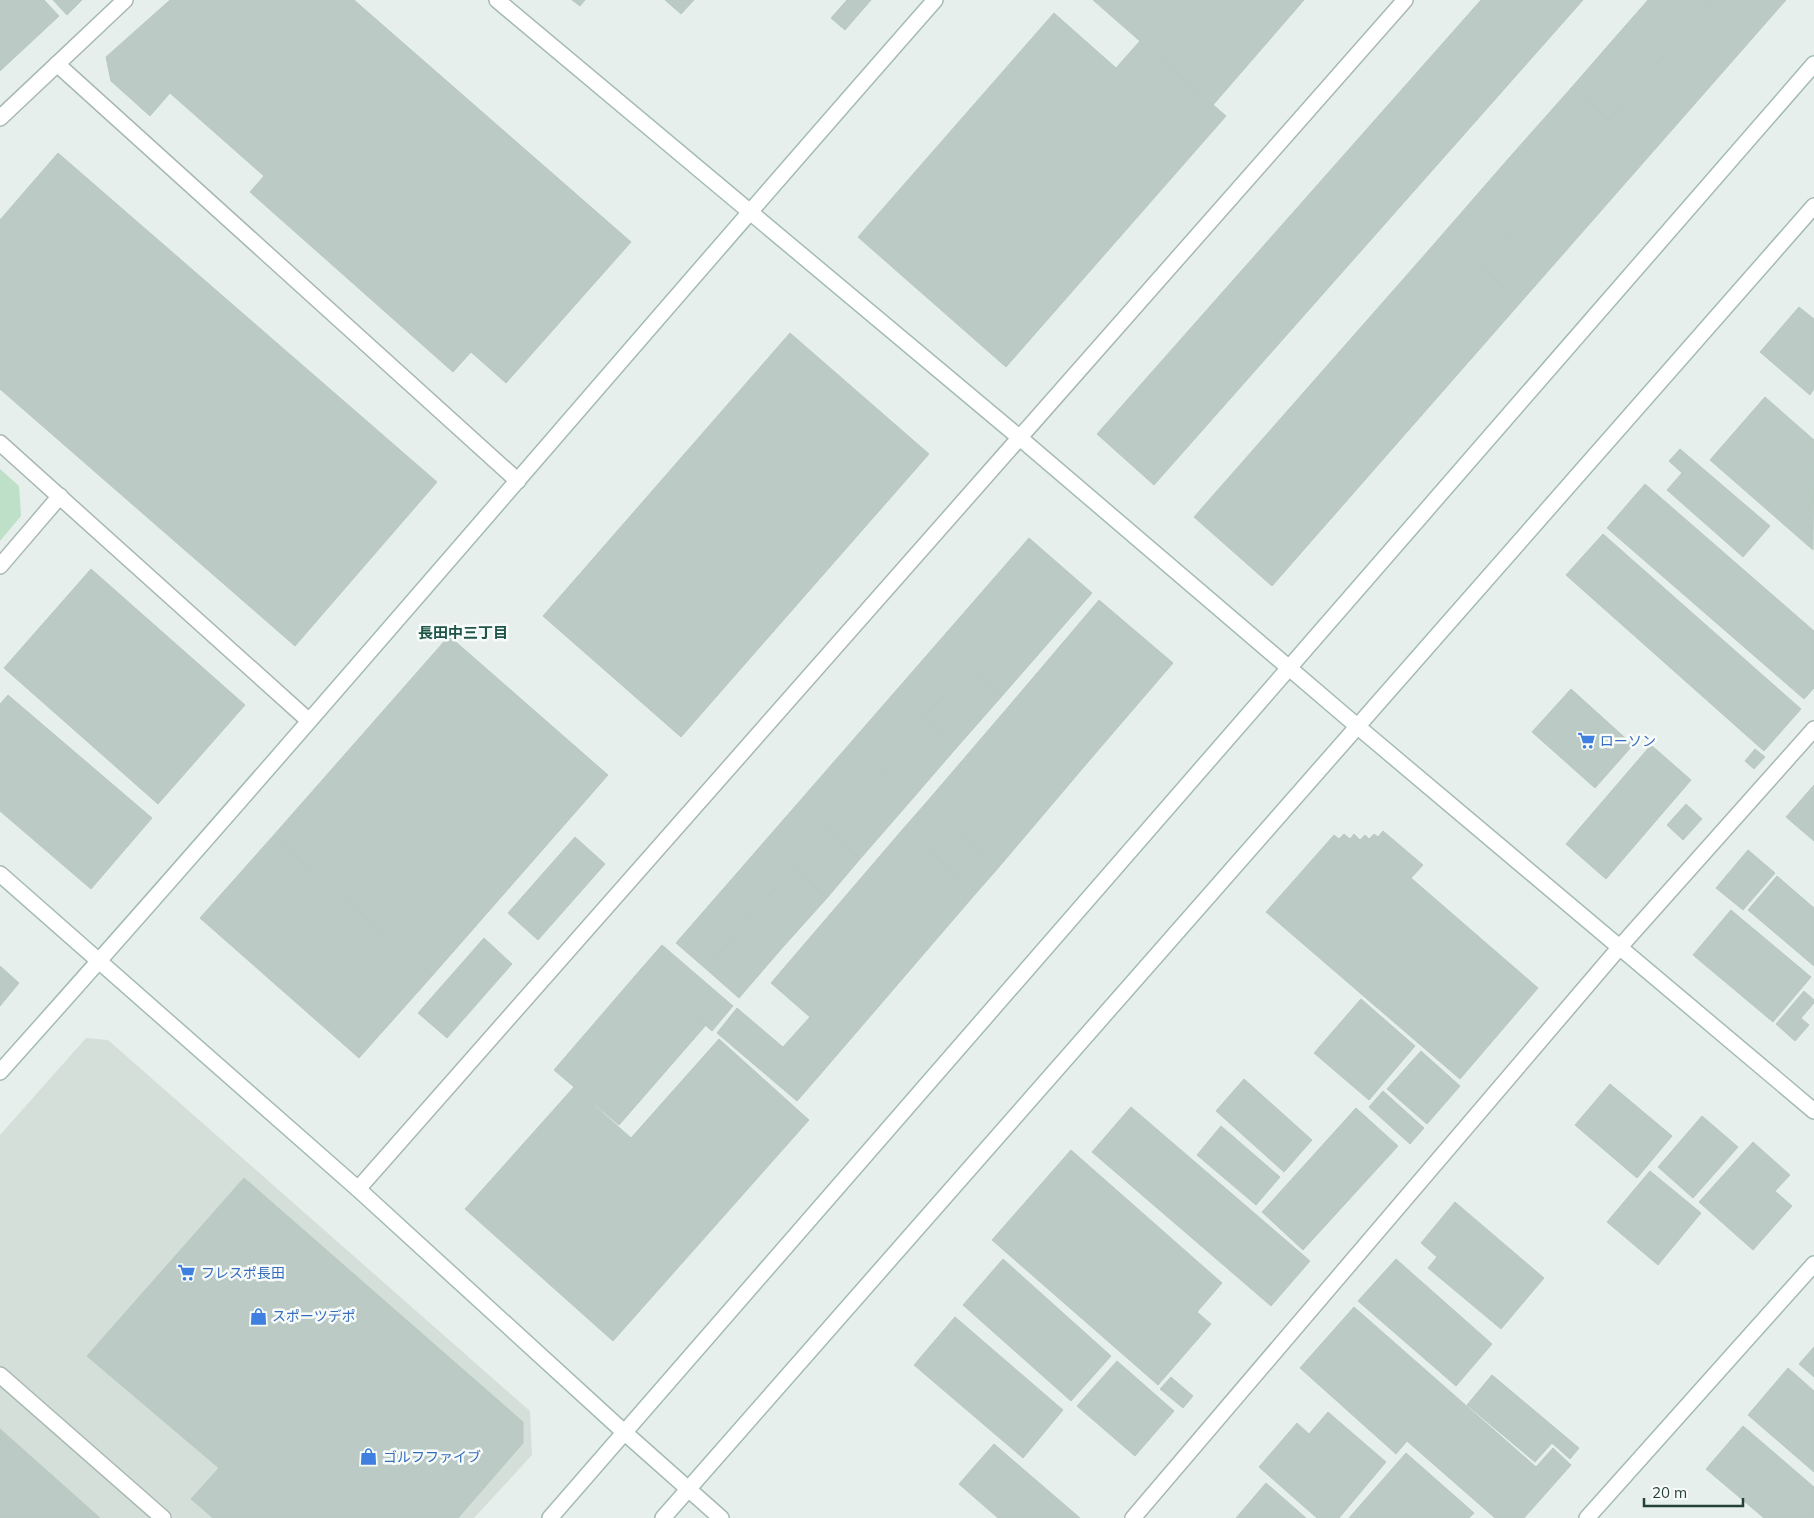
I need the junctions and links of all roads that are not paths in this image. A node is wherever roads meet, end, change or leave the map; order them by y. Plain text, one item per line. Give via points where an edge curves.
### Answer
1 (125, 0) edge
2 (497, 0) edge
3 (936, 0) edge
4 (1405, 0) edge
5 (56, 64) junction
6 (1814, 64) edge
7 (0, 118) edge
8 (1814, 206) edge
9 (748, 212) junction
10 (1020, 438) junction
11 (0, 443) edge
12 (518, 481) junction
13 (60, 496) junction
14 (0, 566) edge
15 (1289, 667) junction
16 (308, 720) junction
17 (1357, 726) junction
18 (1814, 729) edge
19 (0, 874) edge
20 (1619, 948) junction
21 (99, 961) junction
22 (0, 1072) edge
23 (1814, 1111) edge
24 (358, 1189) junction
25 (1814, 1264) edge
26 (0, 1375) edge
27 (624, 1432) junction
28 (688, 1490) junction
29 (163, 1518) edge
30 (550, 1518) edge
31 (663, 1518) edge
32 (721, 1518) edge
33 (1133, 1518) edge
34 (1587, 1518) edge

1 - 5 street
2 - 9 street
3 - 9 street
4 - 10 street
5 - 7 street
5 - 12 street
6 - 15 street
8 - 17 street
9 - 10 street
9 - 12 street
10 - 15 street
10 - 24 street
11 - 13 street
12 - 16 street
13 - 14 street
13 - 16 street
15 - 17 street
15 - 27 street
16 - 21 street
17 - 20 street
17 - 28 street
18 - 20 street
19 - 21 street
20 - 23 street
20 - 33 street
21 - 22 street
21 - 24 street
24 - 27 street
25 - 34 street
26 - 29 street
27 - 28 street
27 - 30 street
28 - 31 street
28 - 32 street

